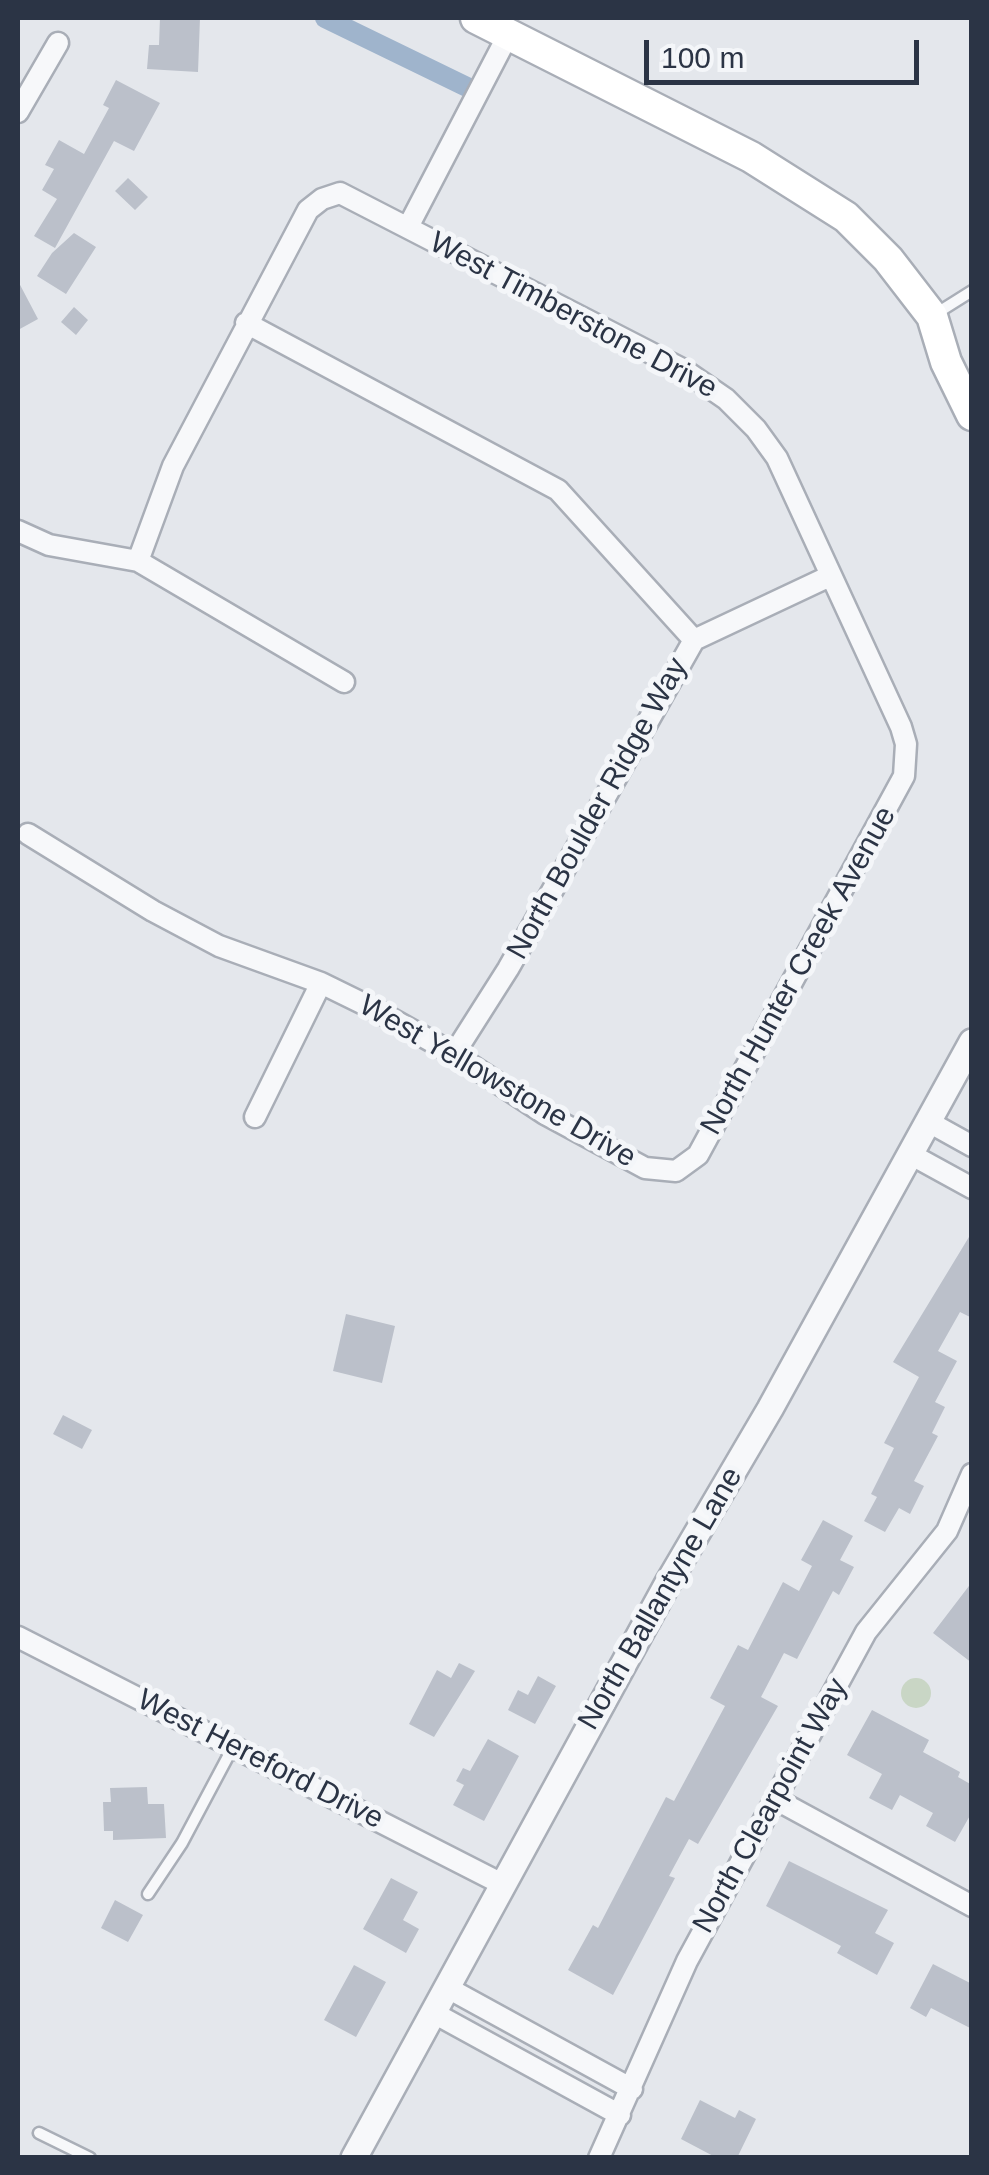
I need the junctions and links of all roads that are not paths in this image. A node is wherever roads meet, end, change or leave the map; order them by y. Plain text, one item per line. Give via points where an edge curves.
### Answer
1 (476, 18) edge
2 (508, 34) junction
3 (58, 43) dead end
4 (18, 112) edge
5 (408, 227) junction
6 (972, 291) edge
7 (932, 316) junction
8 (246, 323) junction
9 (972, 415) edge
10 (18, 530) edge
11 (138, 561) junction
12 (830, 576) junction
13 (694, 640) junction
14 (344, 682) dead end
15 (906, 760) joint
16 (28, 834) dead end
17 (321, 984) junction
18 (972, 1042) edge
19 (454, 1054) junction
20 (255, 1116) dead end
21 (927, 1121) junction
22 (972, 1146) edge
23 (910, 1154) junction
24 (676, 1171) joint
25 (972, 1188) edge
26 (972, 1474) edge
27 (18, 1636) edge
28 (233, 1746) junction
29 (774, 1799) junction
30 (502, 1884) junction
31 (148, 1894) dead end
32 (972, 1906) edge
33 (446, 1987) junction
34 (432, 2012) junction
35 (632, 2089) junction
36 (620, 2115) junction
37 (39, 2134) dead end
38 (90, 2158) edge
39 (354, 2158) edge
40 (599, 2158) edge

1 - 2 main road
2 - 5 street
2 - 7 main road via 750,157 846,218
3 - 4 street
5 - 8 street, West Timberstone Drive via 340,193 322,198 308,210
5 - 12 street, West Timberstone Drive via 684,370 726,399 777,458
6 - 7 lane
7 - 9 main road
8 - 11 street via 173,466
8 - 13 street via 558,490
10 - 11 street via 49,544
11 - 14 street
12 - 13 street, North Boulder Ridge Way
12 - 15 street, West Timberstone Drive via 901,727
13 - 19 street, North Boulder Ridge Way
15 - 24 street, North Hunter Creek Avenue via 898,789 698,1155
16 - 17 street, West Yellowstone Drive via 219,946
17 - 19 street, West Yellowstone Drive
17 - 20 street
18 - 21 street, North Ballantyne Lane
19 - 24 street, West Yellowstone Drive via 645,1168
21 - 22 street
21 - 23 street, North Ballantyne Lane
23 - 25 street
23 - 30 street, North Ballantyne Lane
26 - 29 street, North Clearpoint Way via 946,1531 866,1632
27 - 28 street, West Hereford Drive
28 - 30 street, West Hereford Drive
28 - 31 lane
29 - 32 street
29 - 35 street, North Clearpoint Way via 687,1960
30 - 33 street, North Ballantyne Lane
33 - 34 street, North Ballantyne Lane
33 - 35 street
34 - 36 street
34 - 39 street, North Ballantyne Lane
35 - 36 street, North Clearpoint Way
36 - 40 street, North Clearpoint Way
37 - 38 lane

